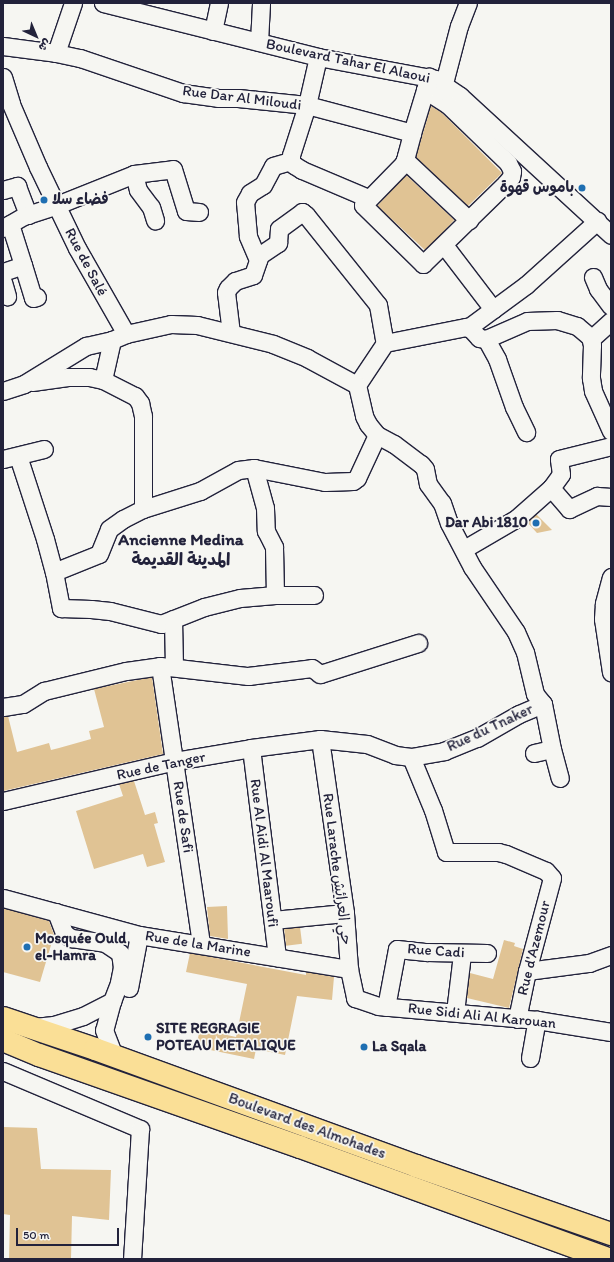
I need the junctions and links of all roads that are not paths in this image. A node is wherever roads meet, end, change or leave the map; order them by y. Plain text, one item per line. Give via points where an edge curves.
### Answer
1 (73, 3) edge
2 (103, 3) edge
3 (219, 3) edge
4 (261, 3) edge
5 (468, 3) edge
6 (213, 31) junction
7 (259, 42) junction
8 (3, 46) edge
9 (56, 53) junction
10 (318, 57) junction
11 (3, 77) edge
12 (432, 83) junction
13 (306, 105) junction
14 (412, 133) junction
15 (405, 160) junction
16 (296, 165) junction
17 (134, 174) junction
18 (3, 190) edge
19 (368, 198) junction
20 (57, 205) junction
21 (199, 212) dead end
22 (28, 215) junction
23 (155, 220) dead end
24 (469, 220) junction
25 (597, 222) junction
26 (7, 226) edge
27 (611, 234) edge
28 (444, 245) junction
29 (258, 260) junction
30 (23, 265) junction
31 (3, 272) edge
32 (593, 277) dead end
33 (37, 297) dead end
34 (611, 306) edge
35 (493, 309) junction
36 (611, 321) edge
37 (468, 327) junction
38 (231, 333) junction
39 (119, 337) junction
40 (486, 339) junction
41 (591, 339) junction
42 (385, 343) junction
43 (104, 380) junction
44 (24, 384) junction
45 (357, 385) junction
46 (3, 391) edge
47 (611, 431) edge
48 (526, 432) dead end
49 (377, 436) junction
50 (611, 446) edge
51 (44, 449) dead end
52 (11, 457) edge
53 (254, 468) junction
54 (551, 488) junction
55 (611, 497) edge
56 (143, 509) junction
57 (464, 550) junction
58 (54, 572) junction
59 (611, 577) edge
60 (275, 595) junction
61 (314, 595) dead end
62 (173, 619) junction
63 (418, 643) dead end
64 (610, 661) edge
65 (167, 667) junction
66 (543, 704) junction
67 (3, 707) edge
68 (320, 740) junction
69 (251, 748) junction
70 (552, 750) junction
71 (534, 753) dead end
72 (412, 757) junction
73 (175, 761) junction
74 (560, 778) dead end
75 (3, 801) edge
76 (3, 898) edge
77 (56, 912) junction
78 (345, 913) junction
79 (273, 920) junction
80 (139, 935) junction
81 (201, 944) junction
82 (487, 953) dead end
83 (462, 954) junction
84 (611, 955) edge
85 (277, 957) junction
86 (349, 969) junction
87 (527, 971) junction
88 (355, 998) joint
89 (112, 1000) junction
90 (386, 1007) junction
91 (455, 1012) junction
92 (3, 1018) edge
93 (517, 1019) junction
94 (537, 1020) junction
95 (31, 1027) junction
96 (611, 1032) edge
97 (3, 1040) edge
98 (105, 1045) junction
99 (530, 1058) dead end
100 (3, 1070) edge
101 (416, 1166) junction
102 (410, 1188) junction
103 (611, 1234) edge
104 (132, 1259) edge
105 (608, 1259) edge

1 - 9 street
2 - 6 street, Boulevard Tahar El Alaoui
3 - 6 street
4 - 7 street
5 - 12 street
6 - 7 street, Boulevard Tahar El Alaoui
7 - 10 street, Boulevard Tahar El Alaoui
8 - 9 street, Rue Dar Al Miloudi
9 - 13 street, Rue Dar Al Miloudi via 80,58 183,93
10 - 12 street, Boulevard Tahar El Alaoui
10 - 13 street
11 - 20 street, Rue de Salé via 23,133
12 - 14 street
12 - 24 street via 448,105 512,168 511,177
12 - 25 street, Boulevard Tahar El Alaoui via 490,122
13 - 14 street, Rue Dar Al Miloudi
13 - 16 street via 296,134
14 - 15 street
15 - 19 street
15 - 24 street
16 - 19 street
16 - 29 street via 274,166 263,185 250,193 245,202 248,236
17 - 20 street
17 - 21 street via 173,169 186,211
17 - 23 street via 138,190 151,207
18 - 22 street via 16,186
19 - 28 street via 363,205 365,209 422,264
20 - 22 street
20 - 39 street, Rue de Salé
22 - 26 street
24 - 28 street
25 - 27 street, Boulevard Tahar El Alaoui
25 - 35 street via 526,285
26 - 30 street
28 - 35 street
29 - 38 street via 253,275 230,284 226,292
29 - 42 street via 278,243 277,232 282,225 299,212 304,212 378,305
30 - 31 street
30 - 33 street via 33,298
32 - 34 street via 598,289
35 - 37 street
36 - 41 street
37 - 40 street via 479,338
37 - 42 street
38 - 39 street via 197,325 171,324
38 - 45 street via 273,344 307,358
39 - 43 street
39 - 44 street via 86,346
40 - 41 street via 527,321 557,320 577,326
40 - 48 street
41 - 47 street via 593,391
42 - 45 street
43 - 44 street via 68,377
43 - 56 street via 135,396 140,403 143,416
44 - 46 street
45 - 49 street via 364,416
49 - 53 street via 357,478 353,481 325,482
49 - 57 street via 394,444 425,469 428,484 442,503 449,523
50 - 54 street via 559,459 561,474
51 - 52 street
52 - 58 street
53 - 56 street via 238,470 200,492
53 - 60 street via 265,508 266,531 274,546
54 - 55 street via 569,509 596,496
54 - 57 street via 518,518
56 - 58 street via 109,529 99,554
57 - 66 street via 472,567 516,632 525,652 535,694
58 - 62 street via 61,608 104,610 154,624
59 - 64 street via 603,620
60 - 61 street
60 - 62 street via 240,598 204,607
62 - 65 street, Rue de Safi
63 - 65 street via 320,674 312,668 243,676
65 - 67 street via 126,671 44,691 23,704
65 - 73 street, Rue de Safi
66 - 70 street
66 - 72 street, Rue du Tnaker via 459,746
68 - 69 street, Rue de Tanger
68 - 72 street, Rue du Tnaker via 367,744
68 - 78 street, Rue Larache حي العرائش
69 - 73 street, Rue de Tanger
69 - 79 street, Rue Al Aidi Al Maaroufi
70 - 71 street
70 - 74 street
72 - 87 street, Rue d'Azemour via 446,852 498,852 546,871 552,878
73 - 75 street, Rue de Tanger
73 - 81 street, Rue de Safi
76 - 77 street, Rue de la Marine
77 - 80 street, Rue de la Marine
77 - 89 street via 64,933 71,938 105,944 120,953 122,968
78 - 79 street
78 - 86 street, Rue Larache حي العرائش
79 - 85 street, Rue Al Aidi Al Maaroufi
80 - 81 street, Rue de la Marine
80 - 98 street via 128,993 109,1018
81 - 85 street, Rue de la Marine
82 - 83 street, Rue Cadi
83 - 90 street, Rue Cadi via 397,949
83 - 91 street
84 - 87 street via 589,963
85 - 86 street, Rue de la Marine
86 - 88 street, Rue Larache حي العرائش
87 - 93 street, Rue d'Azemour
88 - 90 street, Rue Sidi Ali Al Karouan
89 - 95 street via 83,1016 54,1025
89 - 98 street
90 - 91 street, Rue Sidi Ali Al Karouan
91 - 93 street, Rue Sidi Ali Al Karouan
92 - 95 main road, Boulevard des Almohades
93 - 94 street, Rue Sidi Ali Al Karouan
94 - 96 street, Rue Sidi Ali Al Karouan
94 - 99 street
95 - 98 main road, Boulevard des Almohades
97 - 102 main road, Boulevard des Almohades
98 - 101 main road, Boulevard des Almohades
100 - 104 street via 140,1129
101 - 102 main road
101 - 103 main road, Boulevard des Almohades
102 - 105 main road, Boulevard des Almohades

